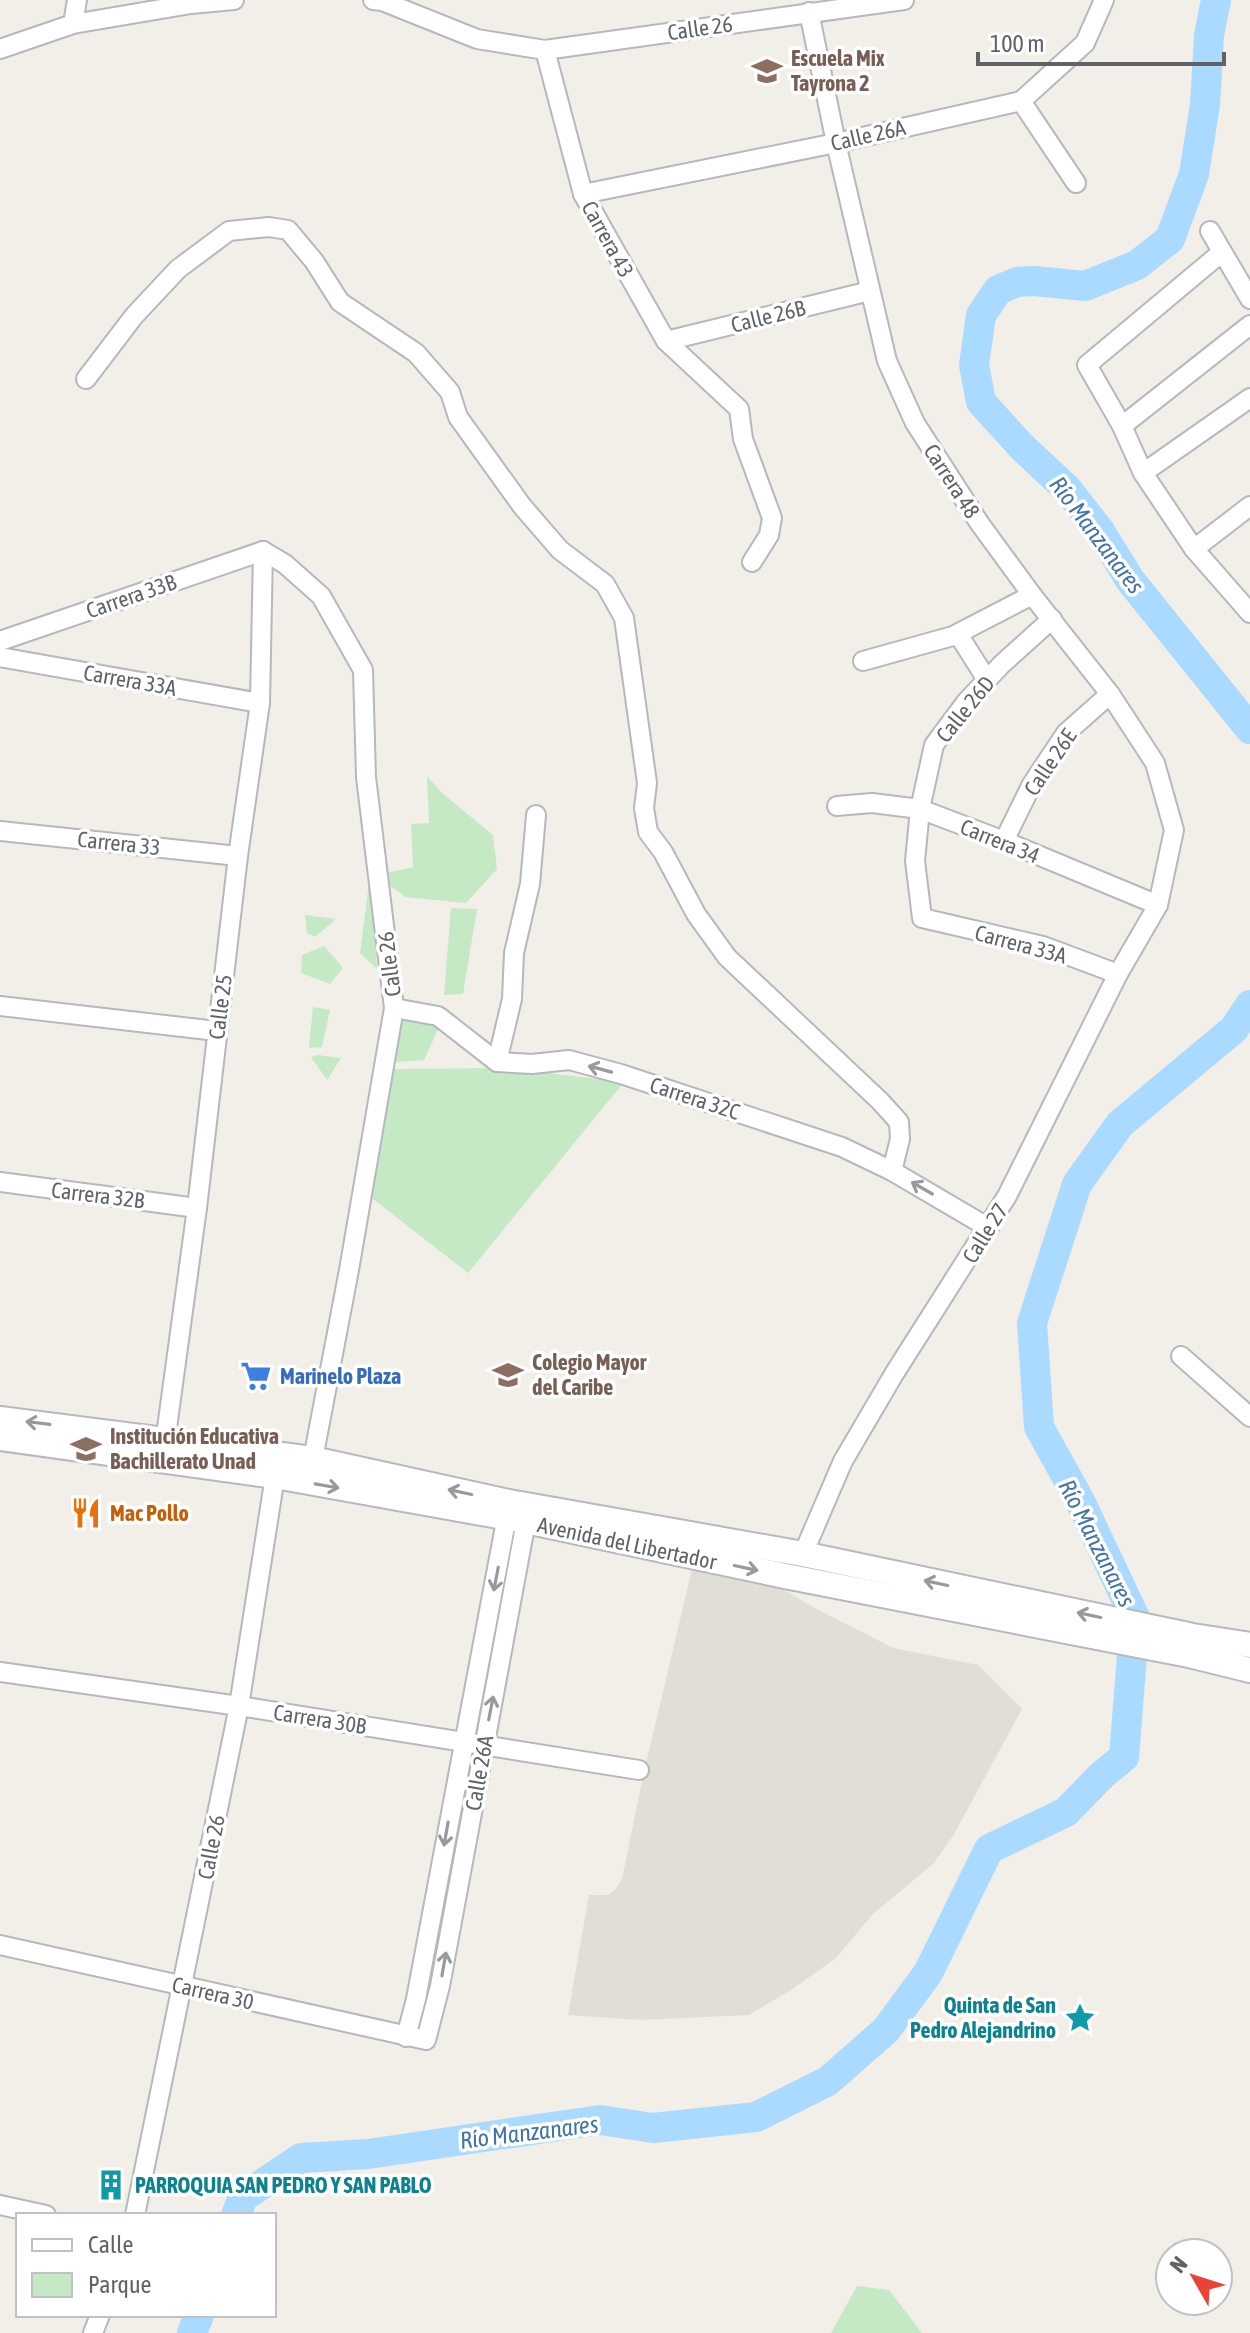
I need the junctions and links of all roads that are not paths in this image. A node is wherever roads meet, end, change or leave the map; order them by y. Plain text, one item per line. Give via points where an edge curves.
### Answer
1 (77, 0) edge
2 (234, 0) edge
3 (373, 0) edge
4 (904, 0) edge
5 (1104, 0) edge
6 (186, 2) edge
7 (809, 12) junction
8 (73, 24) junction
9 (0, 49) edge
10 (545, 50) junction
11 (1021, 101) junction
12 (836, 143) junction
13 (1076, 183) dead end
14 (583, 194) junction
15 (1210, 231) dead end
16 (1222, 252) junction
17 (870, 291) junction
18 (1250, 299) edge
19 (1250, 325) edge
20 (666, 341) junction
21 (86, 379) dead end
22 (1250, 398) edge
23 (1122, 426) junction
24 (1143, 473) junction
25 (1250, 506) edge
26 (1194, 549) junction
27 (263, 551) junction
28 (752, 562) dead end
29 (1032, 595) junction
30 (1250, 613) edge
31 (1052, 619) junction
32 (958, 634) junction
33 (0, 641) edge
34 (0, 657) edge
35 (863, 661) dead end
36 (987, 680) junction
37 (1110, 694) junction
38 (260, 703) junction
39 (837, 806) dead end
40 (920, 809) junction
41 (536, 815) dead end
42 (0, 831) edge
43 (1004, 841) junction
44 (238, 856) junction
45 (1158, 905) junction
46 (922, 918) joint
47 (1118, 974) junction
48 (0, 1006) edge
49 (394, 1008) junction
50 (217, 1031) junction
51 (497, 1062) junction
52 (892, 1171) junction
53 (0, 1182) edge
54 (197, 1208) junction
55 (989, 1228) junction
56 (1181, 1356) dead end
57 (1250, 1417) edge
58 (0, 1419) edge
59 (0, 1438) edge
60 (164, 1450) junction
61 (313, 1459) junction
62 (275, 1476) junction
63 (517, 1512) junction
64 (803, 1554) junction
65 (1010, 1609) junction
66 (1191, 1645) junction
67 (1250, 1645) edge
68 (1250, 1670) edge
69 (0, 1672) edge
70 (239, 1706) junction
71 (463, 1742) junction
72 (484, 1745) junction
73 (639, 1770) dead end
74 (0, 1945) edge
75 (183, 1986) junction
76 (406, 2037) junction
77 (426, 2040) joint
78 (0, 2205) edge
79 (37, 2213) edge
80 (135, 2213) edge

1 - 8 street
2 - 6 street
3 - 10 street via 477,39
4 - 7 street, Calle 26
5 - 11 street, Calle 26A via 1085,43
6 - 8 street
7 - 10 street, Calle 26
7 - 12 street, Carrera 48
8 - 9 street
10 - 14 street, Carrera 43
11 - 12 street, Calle 26A
11 - 13 street
12 - 14 street, Calle 26A
12 - 17 street, Carrera 48
14 - 20 street, Carrera 43
15 - 16 street
16 - 18 street
16 - 23 street via 1087,365
17 - 20 street, Calle 26B
17 - 29 street, Carrera 48 via 887,361 915,423
19 - 23 street
20 - 28 street, Carrera 43 via 739,409 743,439 772,518 769,535
21 - 52 street via 178,269 229,231 256,228 288,230 340,302 416,353 450,392 458,417 522,506 560,550 605,584 624,618 647,783 648,832 727,957 899,1122
22 - 24 street
23 - 24 street
24 - 26 street
25 - 26 street
26 - 30 street
27 - 33 street, Carrera 33B
27 - 38 street, Calle 25
27 - 49 street, Calle 26 via 321,596 363,670 366,777
29 - 31 street, Carrera 48
29 - 32 street
31 - 36 street, Calle 26D
31 - 37 street, Carrera 48
32 - 35 street
32 - 36 street
34 - 38 street, Carrera 33A
36 - 40 street, Calle 26D via 934,745
37 - 43 street, Calle 26E via 1066,733 1032,784
37 - 45 street, Carrera 48 via 1155,763 1174,830
38 - 44 street, Calle 25
39 - 40 street, Carrera 34 via 872,803
40 - 43 street, Carrera 34
40 - 46 street, Calle 26D via 915,861
41 - 51 street via 512,999
42 - 44 street, Carrera 33
43 - 45 street, Carrera 34
44 - 50 street, Calle 25
45 - 47 street, Calle 27
46 - 47 street, Carrera 33A via 1043,946
47 - 55 street, Calle 27
48 - 50 street
49 - 51 street via 438,1016
49 - 61 street, Calle 26
50 - 54 street, Calle 25
52 -> 51 street, Carrera 32C via 842,1147 621,1074 569,1060
55 -> 52 street, Carrera 32C
53 - 54 street, Carrera 32B
54 - 60 street, Calle 25
55 - 64 street, Calle 27 via 843,1461
56 - 57 street
60 -> 58 main road, Avenida del Libertador
59 - 60 main road, Avenida del Libertador
60 - 61 main road, Avenida del Libertador
60 - 62 main road, Avenida del Libertador
63 -> 61 main road, Avenida del Libertador
62 -> 63 main road, Avenida del Libertador
62 - 70 street, Calle 26
63 - 64 main road, Avenida del Libertador
63 -> 65 main road, Avenida del Libertador via 785,1576
63 -> 71 street, Calle 26A
72 -> 63 street, Calle 26A
65 -> 64 main road, Avenida del Libertador
65 - 66 main road, Avenida del Libertador
66 - 67 main road, Avenida del Libertador
66 - 68 main road, Avenida del Libertador
69 - 70 street, Carrera 30B
70 - 71 street, Carrera 30B
70 - 75 street, Calle 26
71 - 72 street, Carrera 30B
71 -> 76 street, Calle 26A
72 - 73 street, Carrera 30B
77 -> 72 street, Calle 26A
74 - 75 street, Carrera 30
75 - 76 street, Carrera 30
75 - 80 street, Calle 26
76 - 77 street, Carrera 30
78 - 79 street

